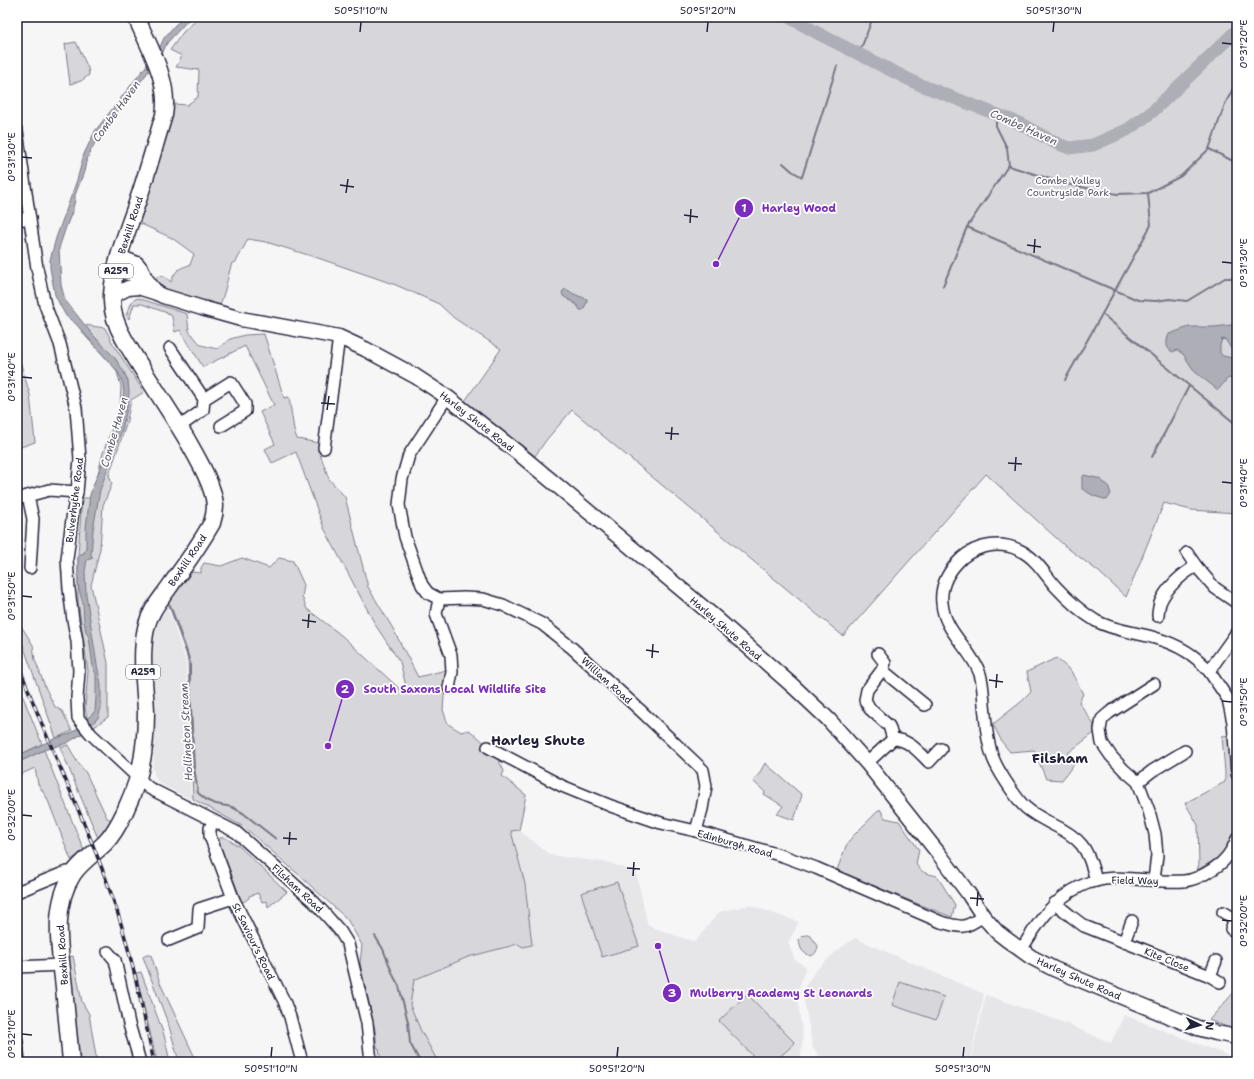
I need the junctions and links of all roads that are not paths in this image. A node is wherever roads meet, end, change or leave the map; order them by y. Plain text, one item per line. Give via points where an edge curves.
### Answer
1 (136, 17) edge
2 (17, 131) edge
3 (30, 218) junction
4 (17, 220) edge
5 (117, 263) junction
6 (157, 293) junction
7 (112, 296) junction
8 (339, 337) junction
9 (170, 348) dead end
10 (447, 397) junction
11 (204, 399) junction
12 (221, 426) dead end
13 (179, 427) junction
14 (324, 448) dead end
15 (77, 492) junction
16 (28, 496) junction
17 (17, 499) edge
18 (1187, 553) dead end
19 (1196, 566) junction
20 (30, 568) dead end
21 (439, 599) junction
22 (1237, 603) edge
23 (1158, 616) dead end
24 (1237, 632) edge
25 (878, 654) dead end
26 (882, 670) junction
27 (1209, 671) junction
28 (1154, 684) dead end
29 (449, 688) dead end
30 (925, 705) dead end
31 (893, 738) junction
32 (488, 747) dead end
33 (941, 749) dead end
34 (1185, 751) dead end
35 (1236, 758) edge
36 (867, 763) junction
37 (1237, 774) edge
38 (138, 779) junction
39 (1138, 782) junction
40 (214, 821) junction
41 (696, 831) junction
42 (1237, 839) edge
43 (74, 874) junction
44 (1154, 880) junction
45 (1096, 881) junction
46 (17, 892) edge
47 (233, 898) junction
48 (1055, 903) junction
49 (1223, 912) dead end
50 (983, 916) junction
51 (1132, 921) dead end
52 (1234, 921) edge
53 (169, 940) dead end
54 (1124, 942) junction
55 (1022, 950) junction
56 (108, 952) dead end
57 (1216, 961) dead end
58 (62, 965) junction
59 (17, 967) edge
60 (1237, 1038) edge
61 (17, 1042) edge
62 (19, 1062) edge
63 (71, 1062) edge
64 (140, 1062) edge
65 (302, 1062) edge
66 (371, 1062) edge

1 - 5 highway, Bexhill Road / A259 via 163,84 164,115
2 - 3 street, Bulverhythe Road
3 - 4 street
3 - 15 street, Bulverhythe Road via 44,305 60,344 76,408 80,459
5 - 6 main road via 137,264
5 - 7 highway, Bexhill Road / A259
6 - 7 main road, Harley Shute Road via 132,287
6 - 8 main road, Harley Shute Road via 241,319
7 - 13 highway, Bexhill Road / A259 via 118,328
8 - 10 main road, Harley Shute Road via 408,372
8 - 14 street
9 - 11 street
10 - 21 street via 409,455 402,479 399,505 405,537 422,585 428,594
10 - 36 main road, Harley Shute Road via 711,614 828,719
11 - 12 street via 231,382 245,404 245,411
11 - 13 street via 203,410
13 - 38 highway, Bexhill Road / A259 via 206,473 214,499 214,515 200,542 156,604 146,626 142,655 146,728
15 - 16 street via 49,490
15 - 38 street, Bulverhythe Road via 67,559 77,641 78,718
16 - 17 street
16 - 20 street via 34,519
18 - 19 street
19 - 22 street via 1215,588
19 - 23 street via 1186,572 1158,601
21 - 29 street via 436,614 450,655 452,672
21 - 41 street, William Road via 483,599 503,605 542,624 572,648 702,770 706,786
24 - 27 street
25 - 26 street via 885,663
26 - 30 street
26 - 31 street via 867,690 865,700 870,709 889,726
27 - 35 street via 1228,699
27 - 45 street via 1202,662 1180,647 1115,629 1096,620 1076,606 1034,561 1019,550 987,545 968,552 953,566 944,583 941,602 945,619 972,657 980,674 993,758 1022,804 1034,814 1074,836 1083,846
28 - 39 street via 1109,713 1102,720 1100,730 1102,743 1111,756
31 - 33 street via 904,740 929,762
31 - 36 street
32 - 41 street, Edinburgh Road via 562,786 611,806 661,823
34 - 39 street
35 - 37 street
36 - 50 main road, Harley Shute Road via 939,854
38 - 40 street, Filsham Road via 153,791
38 - 43 highway, Bexhill Road / A259 via 115,832
39 - 44 street via 1155,834 1157,855
40 - 47 street, St Saviour's Road via 210,828 210,836
40 - 66 street, Filsham Road via 236,832 314,902 348,944 367,1024
41 - 50 street, Edinburgh Road via 783,856 957,927 965,927
42 - 44 street, Field Way via 1226,858 1197,878 1185,881
43 - 46 street via 67,872
43 - 58 highway, Bexhill Road / A259 via 66,887 60,908
44 - 45 street, Field Way via 1113,878
45 - 48 street, Field Way via 1081,886
47 - 53 street via 199,909 198,928
47 - 65 street, St Saviour's Road via 284,1001
48 - 54 street, Kite Close via 1084,926
48 - 55 street, Field Way
49 - 52 street
50 - 55 main road, Harley Shute Road via 997,932
51 - 54 street
54 - 57 street, Kite Close via 1215,979
55 - 60 main road, Harley Shute Road via 1054,969 1136,1003 1198,1028
56 - 64 street via 115,960
58 - 59 street
58 - 63 highway, Bexhill Road / A259
61 - 62 street

